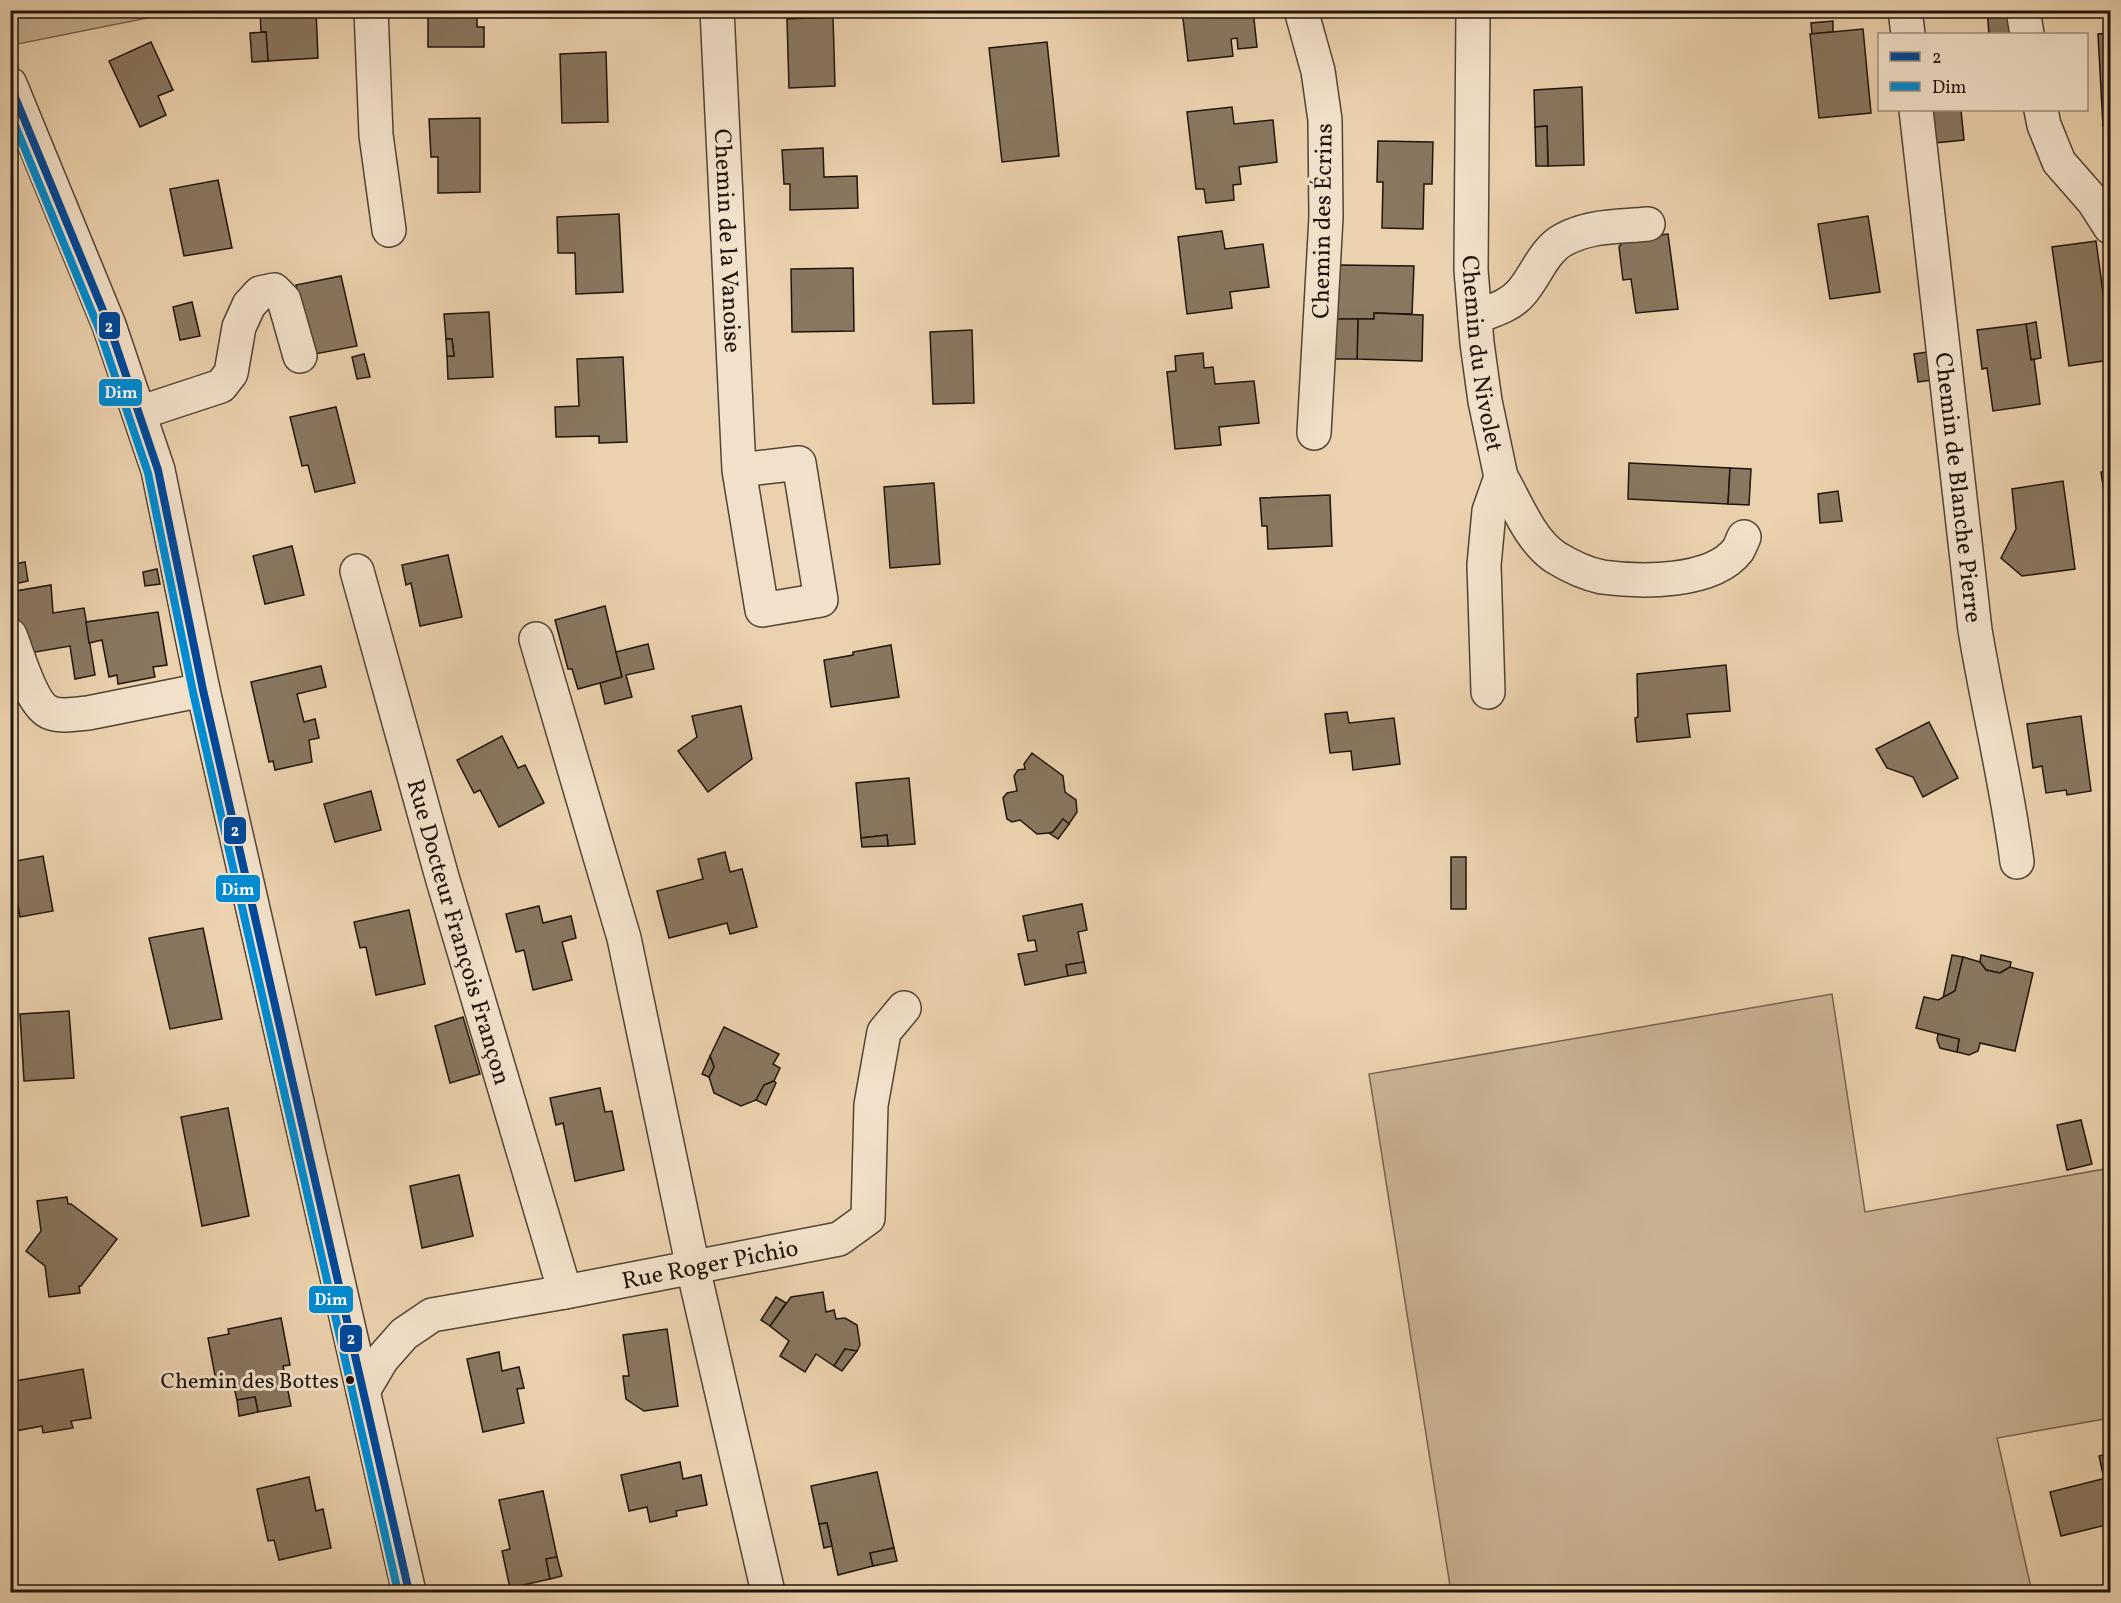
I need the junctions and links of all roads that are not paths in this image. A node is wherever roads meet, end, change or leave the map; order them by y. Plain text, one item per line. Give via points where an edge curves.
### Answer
1 (371, 10) edge
2 (717, 10) edge
3 (1301, 10) edge
4 (1473, 10) edge
5 (1905, 10) edge
6 (2023, 10) edge
7 (1908, 33) edge
8 (2027, 33) edge
9 (10, 84) edge
10 (1916, 111) edge
11 (2041, 111) edge
12 (1648, 224) dead end
13 (2110, 227) edge
14 (389, 230) dead end
15 (1475, 317) junction
16 (300, 356) dead end
17 (139, 413) junction
18 (1314, 433) dead end
19 (739, 470) dead end
20 (1501, 477) junction
21 (1744, 537) dead end
22 (357, 571) dead end
23 (10, 635) edge
24 (536, 639) dead end
25 (203, 690) junction
26 (1488, 692) dead end
27 (2017, 862) dead end
28 (904, 1008) dead end
29 (693, 1268) junction
30 (565, 1292) junction
31 (363, 1391) junction
32 (409, 1593) edge
33 (768, 1593) edge

1 - 14 street via 376,135
2 - 19 street, Chemin de la Vanoise
3 - 18 street, Chemin des Écrins via 1318,71 1324,120 1326,217
4 - 15 street, Chemin du Nivolet via 1471,270
5 - 7 street
6 - 8 street
9 - 17 street via 109,325
10 - 27 street, Chemin de Blanche Pierre via 1975,630
11 - 13 street via 2060,162
12 - 15 street via 1601,227 1561,241 1519,295 1506,305
15 - 20 street, Chemin du Nivolet via 1485,401
16 - 17 street via 284,300 274,290 260,293 249,305 239,327 231,373 220,386
17 - 25 street via 158,470
20 - 21 street via 1538,541 1554,556 1600,576 1666,579 1699,574 1722,564 1738,550
20 - 26 street, Chemin du Nivolet via 1489,511 1484,565
22 - 30 street, Rue Docteur François Françon via 442,877
23 - 25 street via 32,691 50,713 70,715
24 - 29 street via 624,938
25 - 31 street
28 - 29 street, Rue Roger Pichio via 884,1032 871,1105 868,1218 838,1239
29 - 30 street, Rue Roger Pichio
29 - 33 street
30 - 31 street, Rue Roger Pichio via 432,1315 404,1334 382,1359
31 - 32 street

